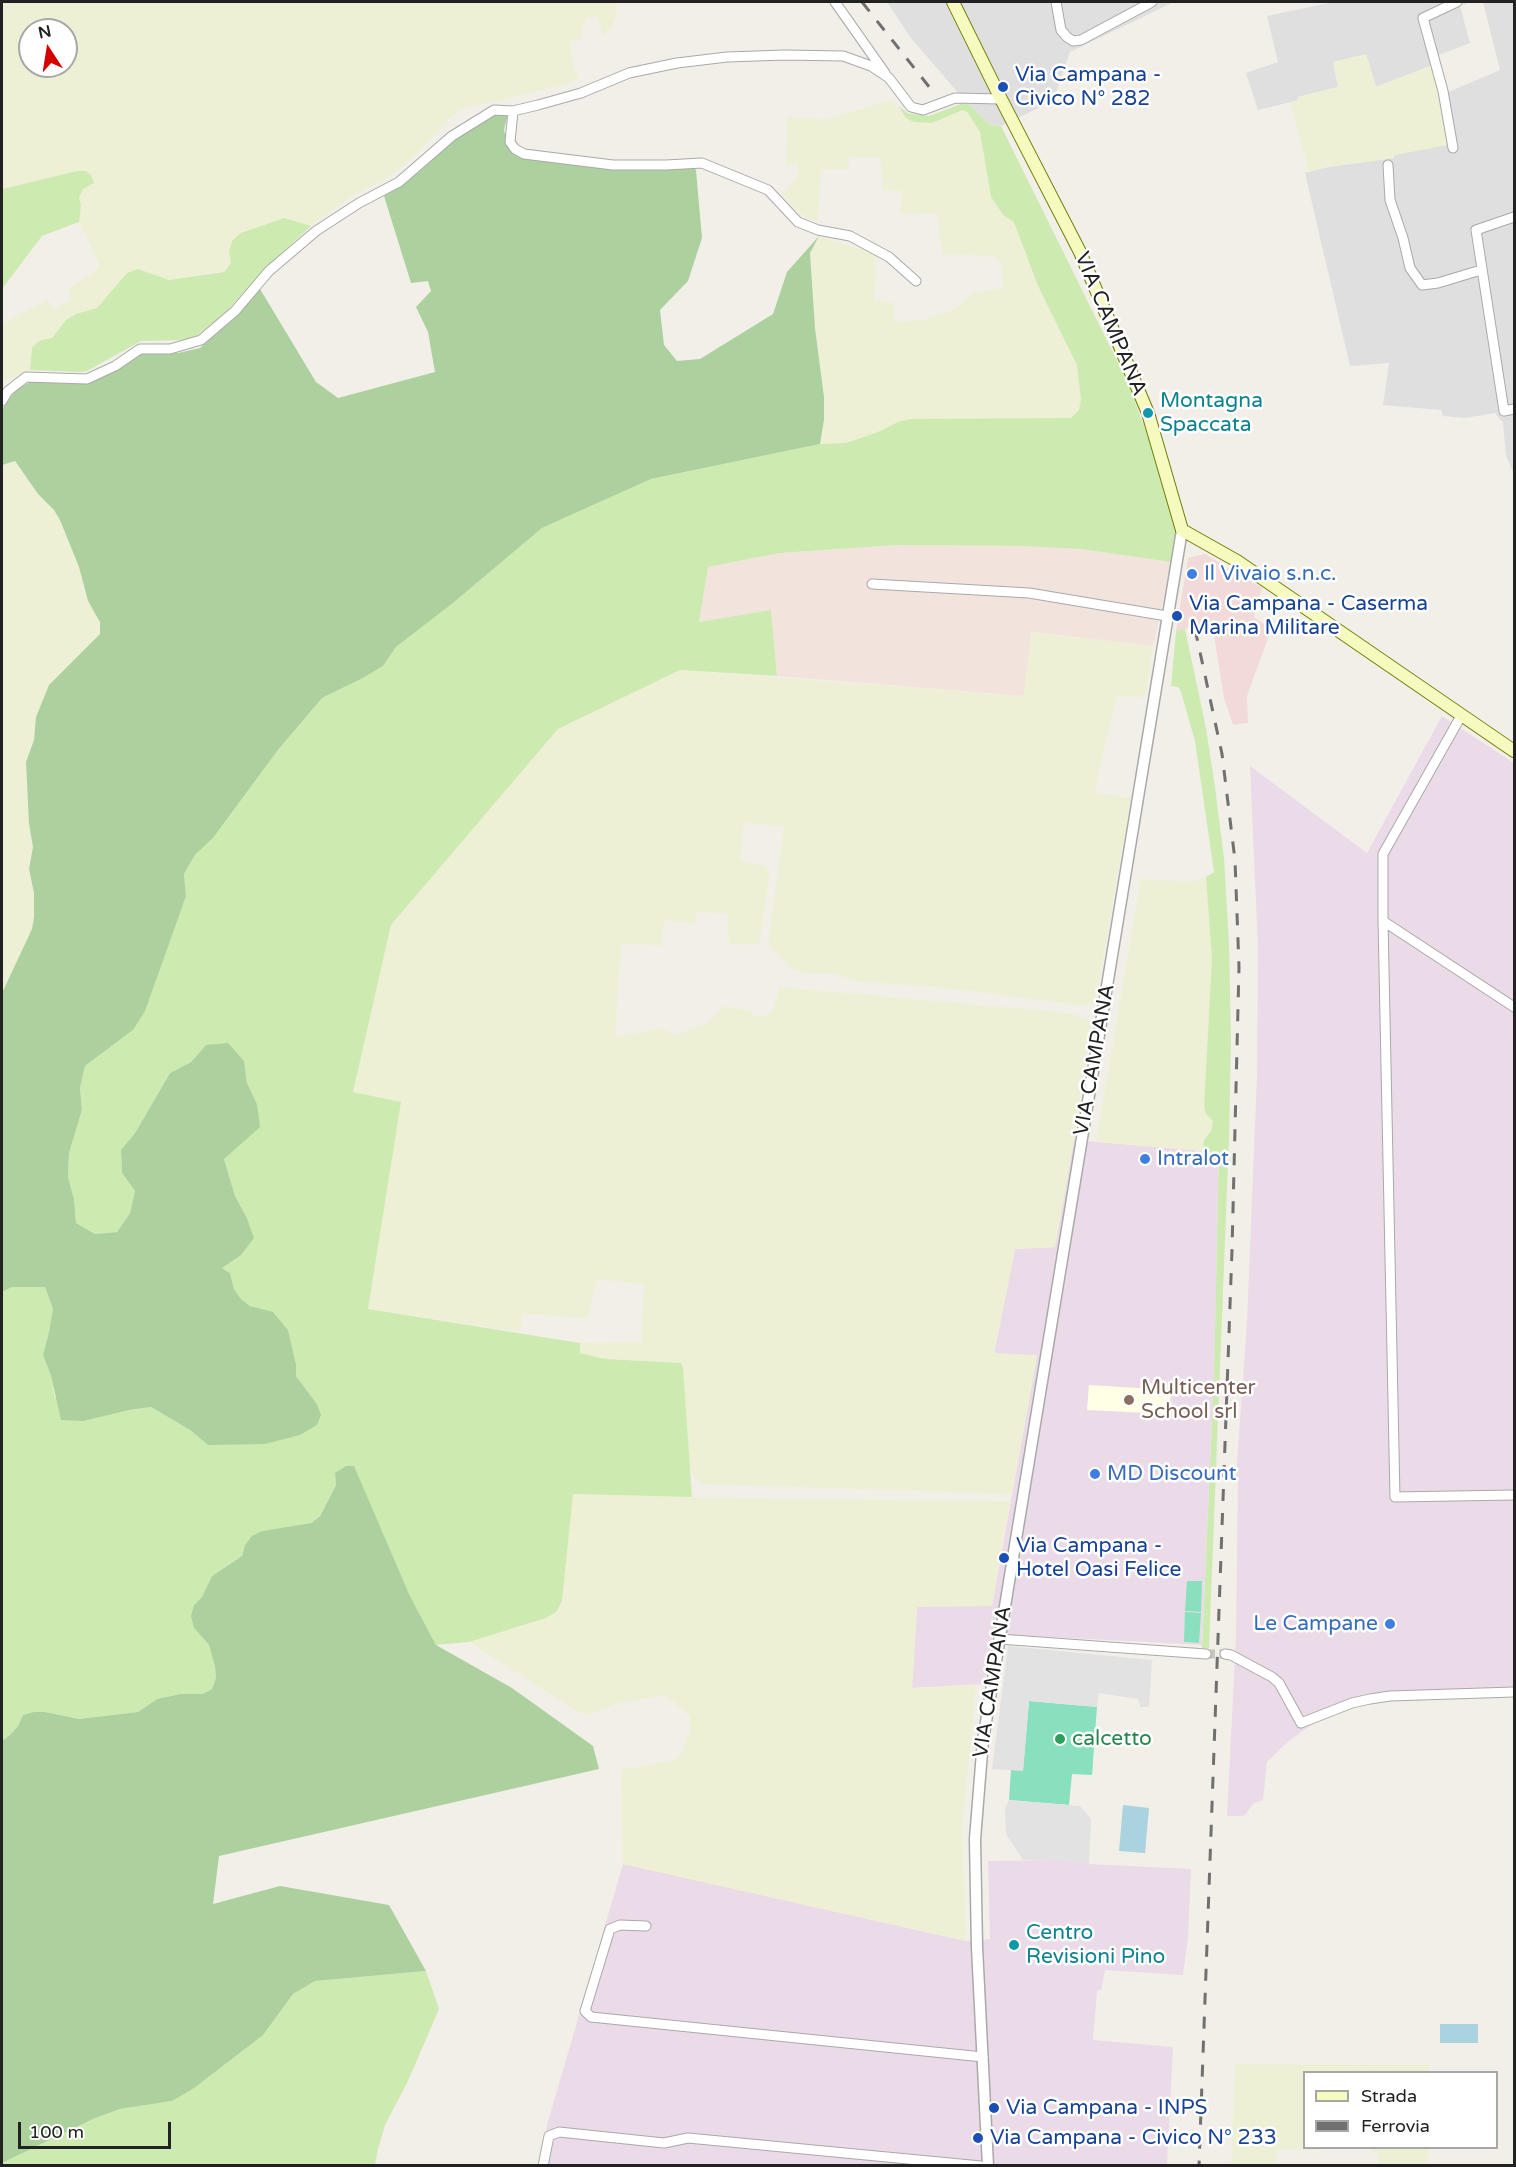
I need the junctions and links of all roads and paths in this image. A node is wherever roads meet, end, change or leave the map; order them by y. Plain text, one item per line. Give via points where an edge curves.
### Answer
1 (835, 2) edge
2 (953, 2) edge
3 (1056, 2) edge
4 (1152, 2) edge
5 (1457, 2) edge
6 (889, 78) junction
7 (1001, 99) junction
8 (513, 111) junction
9 (1453, 148) dead end
10 (1388, 165) dead end
11 (1515, 217) edge
12 (1481, 270) junction
13 (916, 281) dead end
14 (2, 401) edge
15 (1515, 409) edge
16 (1182, 530) junction
17 (872, 584) dead end
18 (1167, 616) junction
19 (1461, 716) junction
20 (1515, 751) edge
21 (1383, 921) junction
22 (1515, 1007) edge
23 (1515, 1495) edge
24 (999, 1639) junction
25 (1206, 1654) tunnel mouth
26 (1225, 1654) tunnel mouth
27 (1515, 1692) edge
28 (646, 1926) dead end
29 (982, 2057) junction
30 (543, 2166) edge
31 (981, 2166) edge
32 (988, 2166) edge

1 - 6 street
2 - 7 main road, VIA CAMPANA
3 - 4 street via 1062,30 1073,41
5 - 9 street via 1423,18 1443,91
6 - 7 street via 911,107 923,110 955,98
6 - 8 street via 871,66 843,56 727,57 629,73 581,93
7 - 16 main road, VIA CAMPANA via 1080,252 1148,413
8 - 13 street via 510,142 524,154 612,165 702,163 768,190 798,222 850,236 889,257
8 - 14 street via 494,110 452,136 399,182 316,231 269,271 235,311 201,340 170,349 140,349 87,379 26,377
10 - 12 street via 1390,200 1410,268 1422,285
11 - 12 street via 1476,230
12 - 15 street via 1504,411
16 - 18 street, VIA CAMPANA
16 - 19 main road via 1237,561
17 - 18 street via 1029,592
18 - 24 street, VIA CAMPANA
19 - 20 main road
19 - 21 street via 1383,854
21 - 22 street
21 - 23 street via 1395,1497
24 - 25 street
24 - 29 street, VIA CAMPANA via 983,1740 975,1839
26 - 27 street via 1279,1683 1301,1723 1352,1703 1390,1696
28 - 29 street via 620,1925 610,1929 585,2011 591,2017
29 - 32 street, VIA CAMPANA
30 - 31 street via 549,2136 559,2132 664,2143 688,2139

